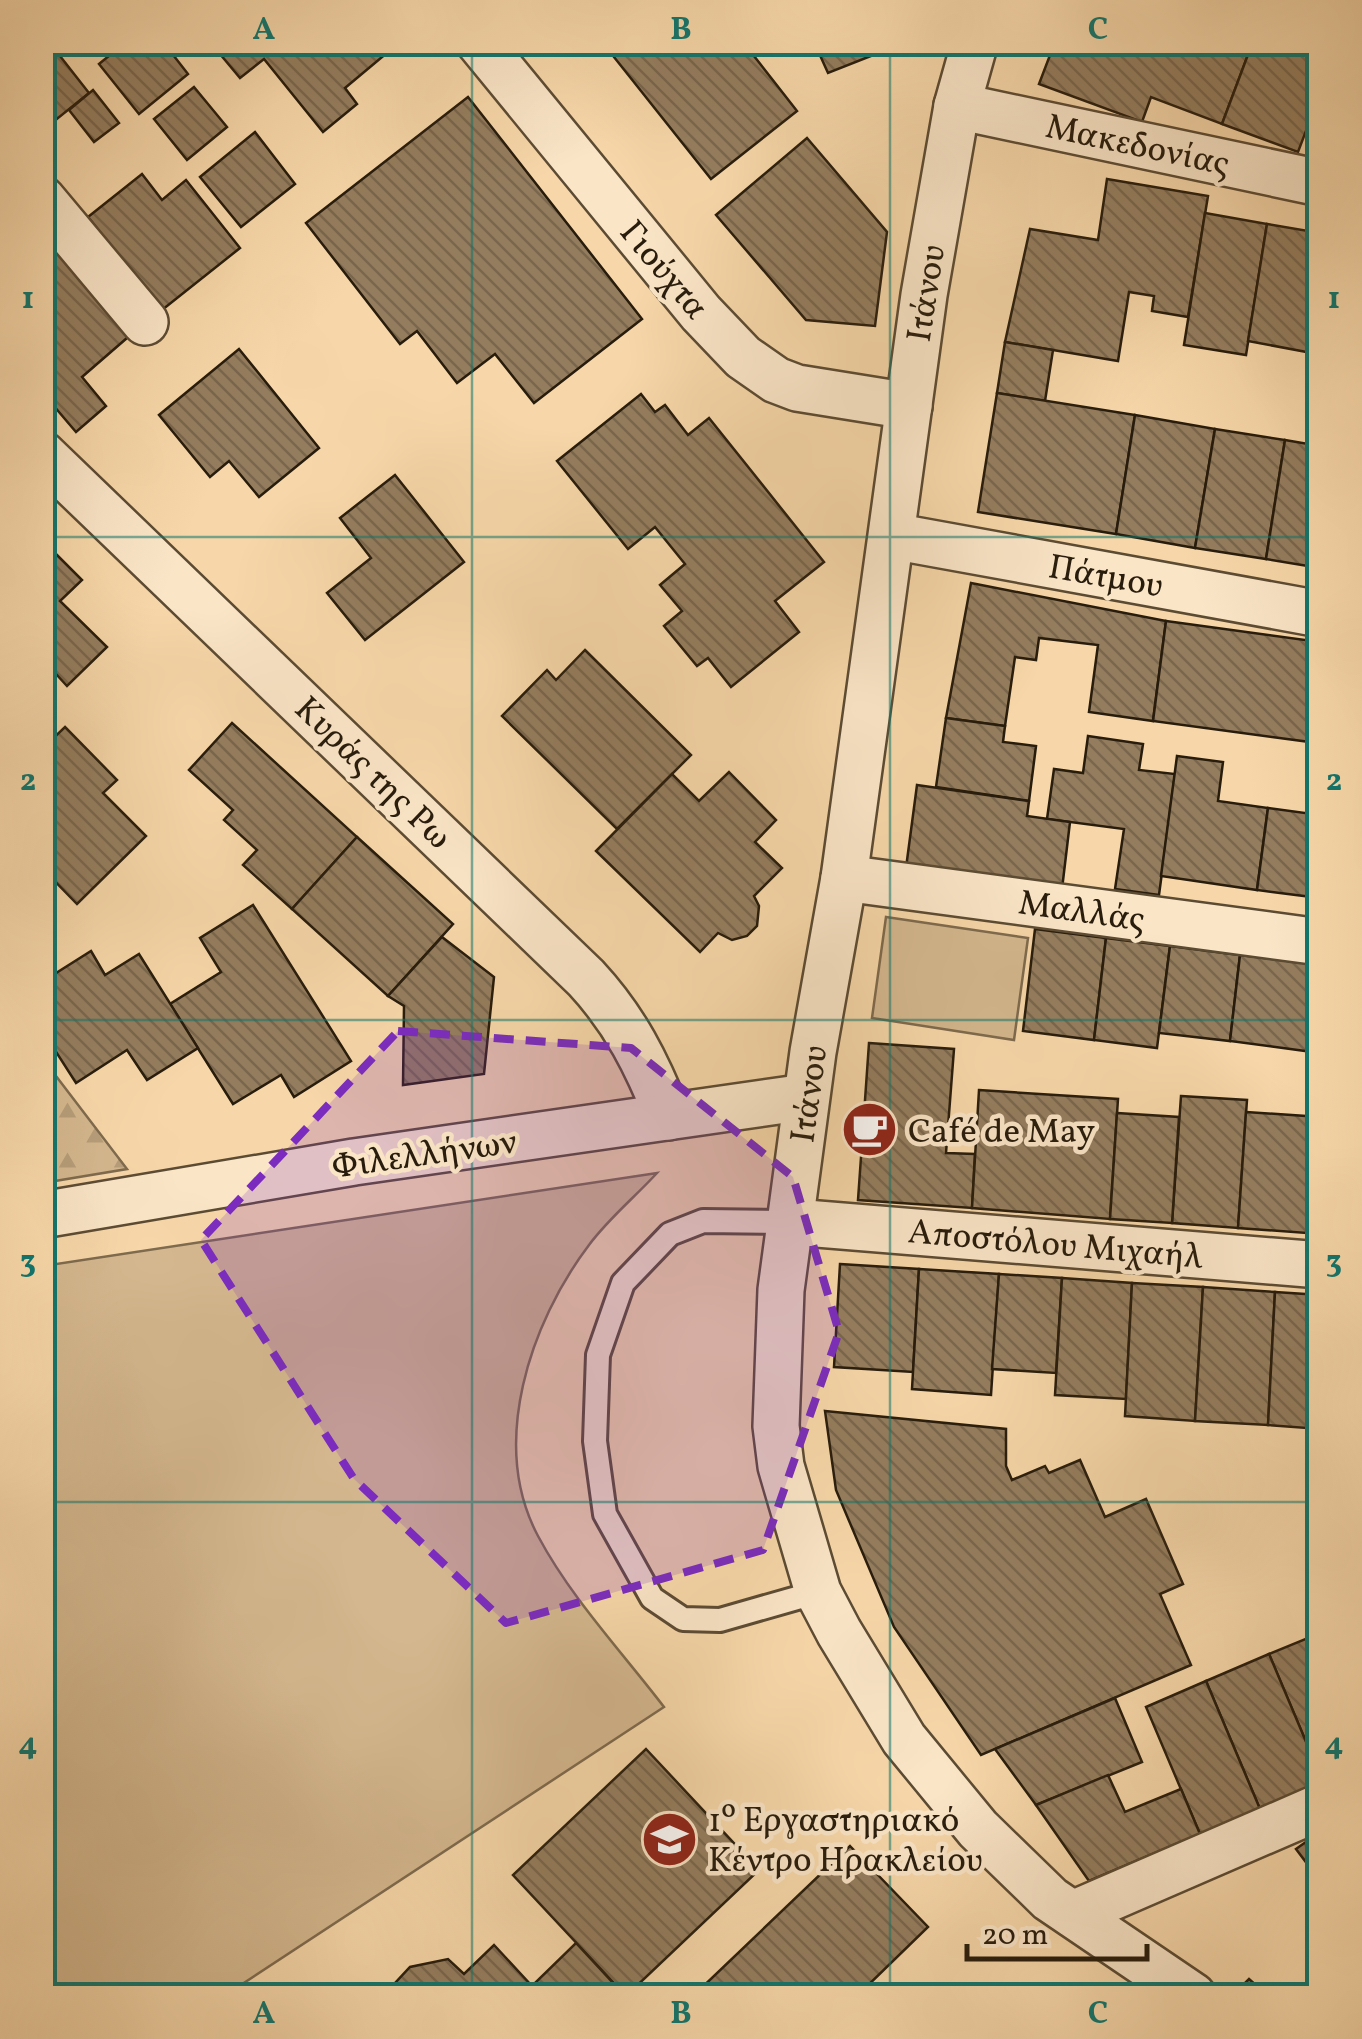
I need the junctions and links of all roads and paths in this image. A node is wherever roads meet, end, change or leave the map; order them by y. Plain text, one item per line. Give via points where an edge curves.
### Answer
1 (479, 42) edge
2 (975, 42) edge
3 (957, 106) junction
4 (1320, 183) edge
5 (42, 199) edge
6 (145, 322) dead end
7 (908, 406) junction
8 (42, 454) edge
9 (892, 536) junction
10 (1320, 614) edge
11 (844, 878) junction
12 (1320, 942) edge
13 (806, 1097) junction
14 (668, 1117) junction
15 (42, 1215) edge
16 (793, 1222) junction
17 (1320, 1265) edge
18 (818, 1592) junction
19 (1320, 1807) edge
20 (1073, 1914) junction
21 (1193, 1996) edge

1 - 7 street, Γιούχτα via 701,314 744,357 797,388
2 - 3 street, Ιτάνου
3 - 4 street, Μακεδονίας
3 - 7 street, Ιτάνου
5 - 6 street
7 - 9 street, Ιτάνου
8 - 14 street, Κυράς της Ρω via 586,978 637,1044
9 - 10 street, Πάτμου
9 - 11 street, Ιτάνου
11 - 12 street, Μαλλάς
11 - 13 street, Ιτάνου
13 - 14 street, Φιλελλήνων
13 - 16 street, Ιτάνου
14 - 15 street, Φιλελλήνων
16 - 17 street, Αποστόλου Μιχαήλ
16 - 18 street, Ιτάνου via 781,1290 776,1426
16 - 18 lane via 703,1220 670,1234 623,1283 598,1355 595,1441 605,1514 652,1598 683,1619 720,1620
18 - 20 street, Ιτάνου via 926,1767 1006,1858
19 - 20 street
20 - 21 street, Ιτάνου

